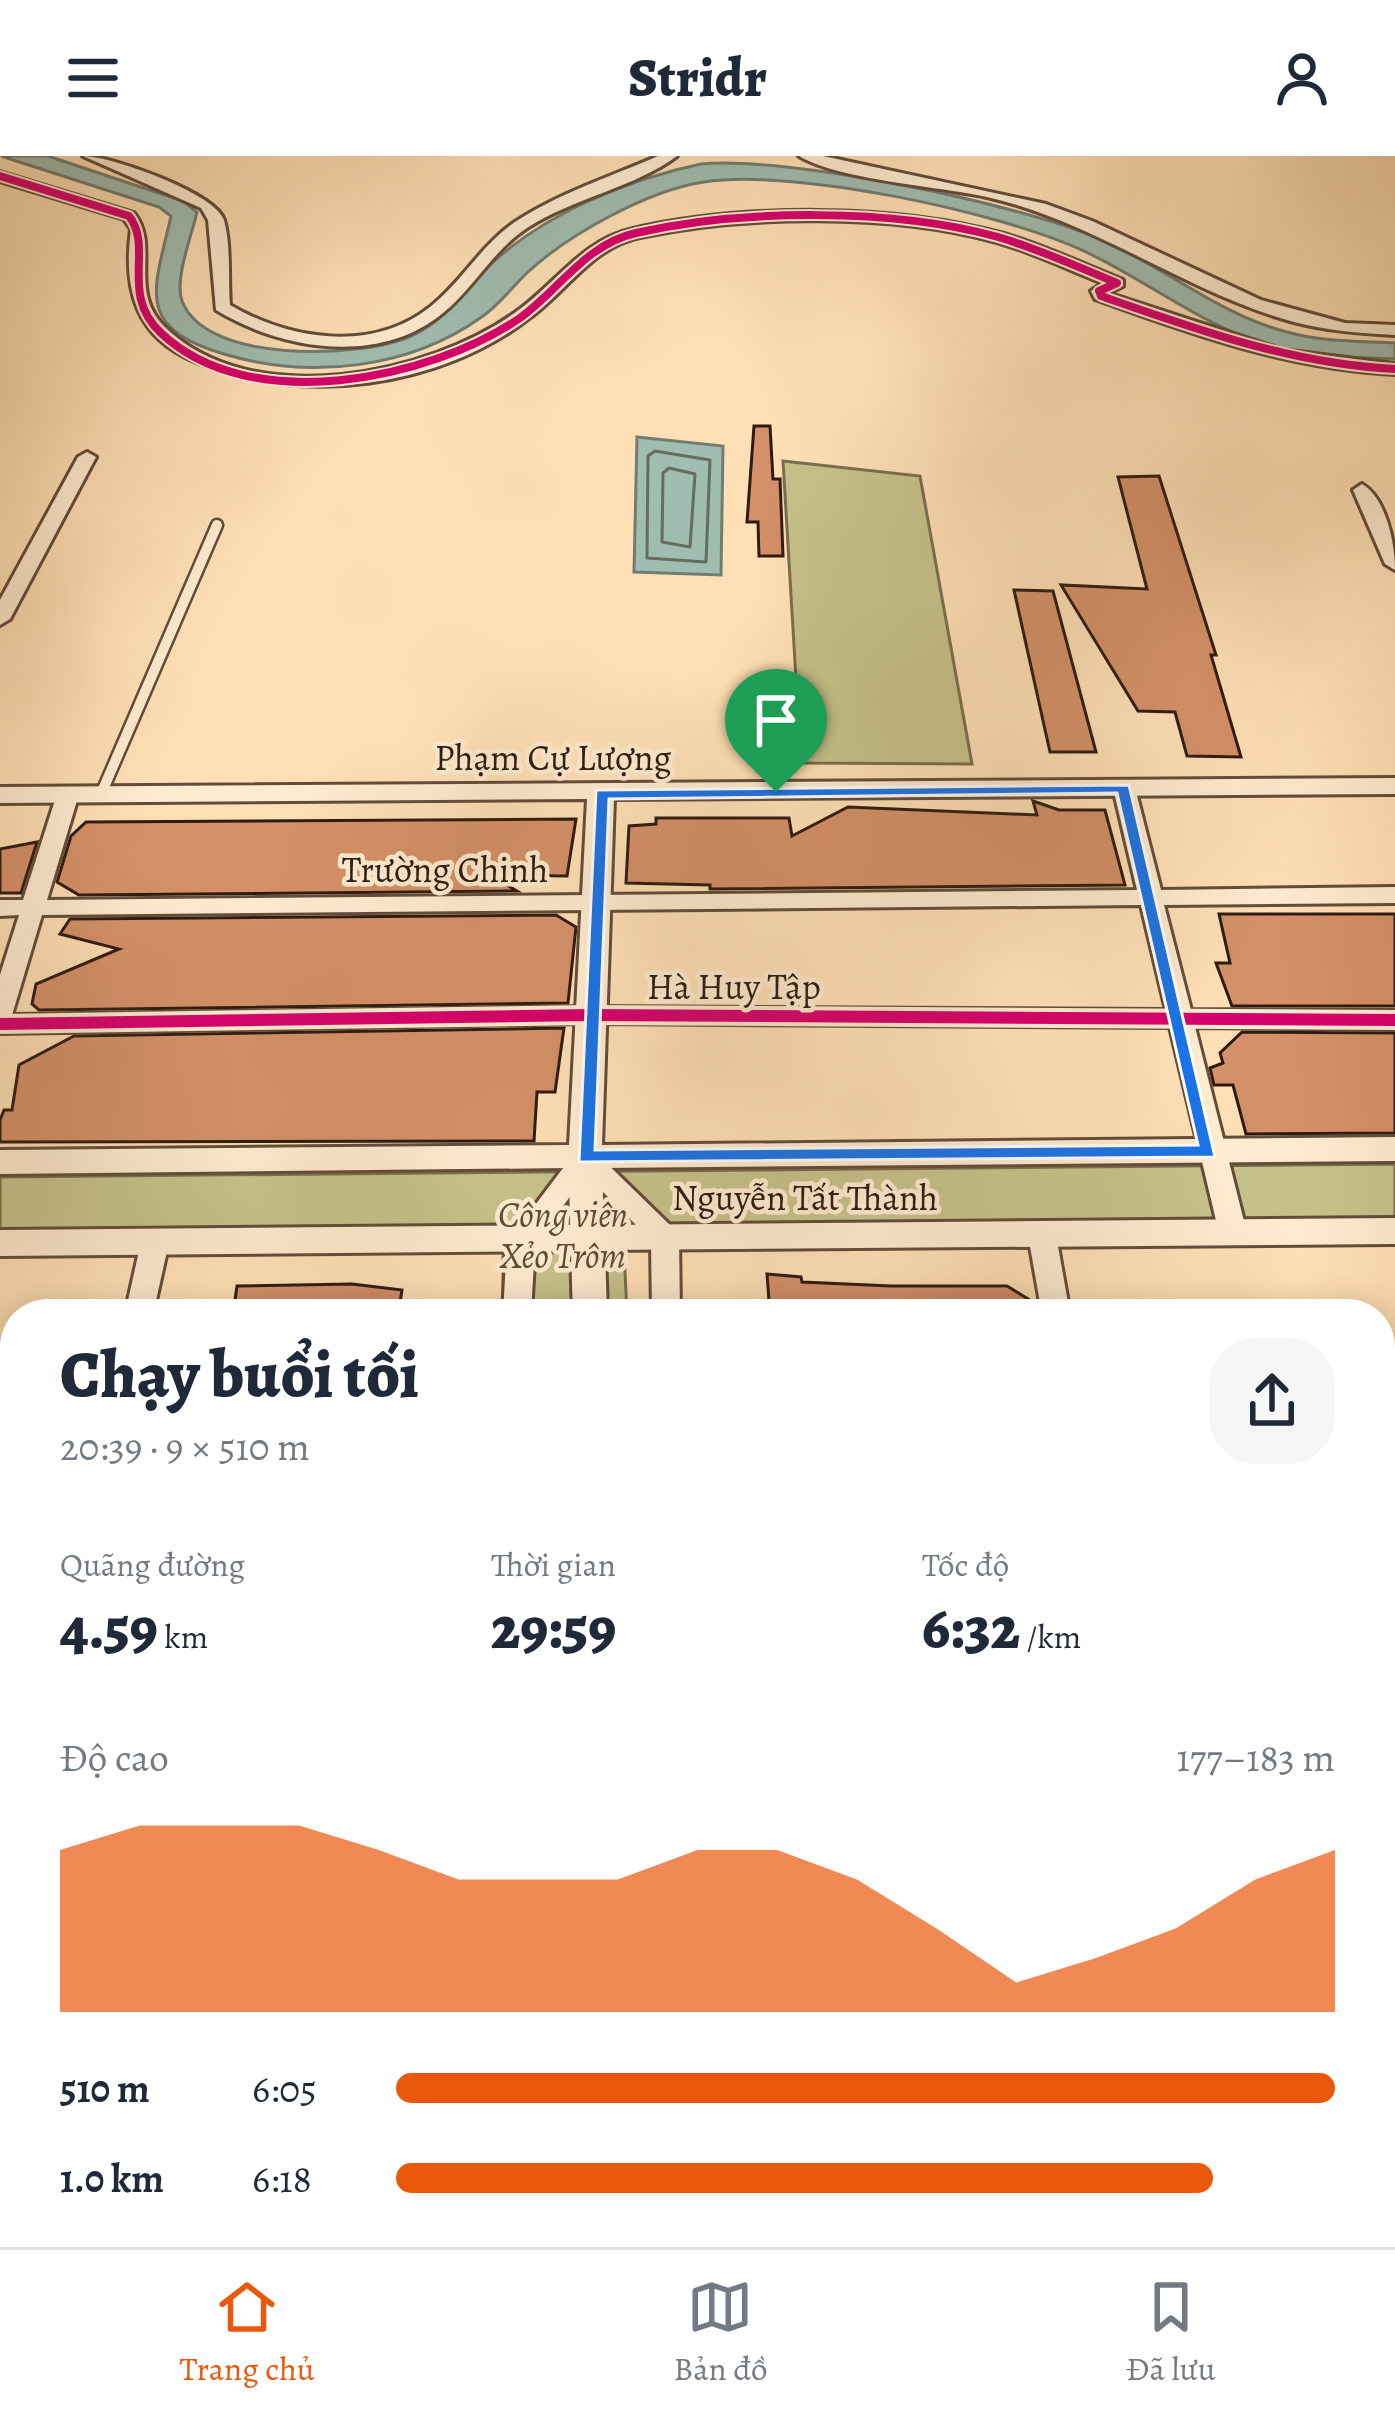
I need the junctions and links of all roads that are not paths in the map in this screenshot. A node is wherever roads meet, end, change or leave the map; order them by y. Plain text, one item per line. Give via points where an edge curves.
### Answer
1 (21, 156) edge
2 (90, 156) edge
3 (670, 156) edge
4 (806, 156) edge
5 (0, 163) edge
6 (0, 176) edge
7 (1395, 329) edge
8 (1395, 369) edge
9 (87, 457) dead end
10 (1361, 490) dead end
11 (217, 525) dead end
12 (1395, 564) edge
13 (0, 619) edge
14 (1395, 786) edge
15 (1124, 788) junction
16 (68, 794) junction
17 (101, 794) junction
18 (601, 794) junction
19 (0, 795) edge
20 (1395, 895) edge
21 (1154, 900) junction
22 (596, 905) junction
23 (36, 907) junction
24 (0, 908) edge
25 (0, 1014) edge
26 (589, 1016) junction
27 (1181, 1018) junction
28 (1395, 1020) edge
29 (0, 1024) edge
30 (1395, 1150) edge
31 (1209, 1152) junction
32 (585, 1157) junction
33 (0, 1162) edge
34 (1395, 1231) edge
35 (1233, 1233) junction
36 (1042, 1234) junction
37 (665, 1238) junction
38 (591, 1240) junction
39 (155, 1242) junction
40 (521, 1242) junction
41 (0, 1243) edge
42 (142, 1299) edge
43 (519, 1299) edge
44 (590, 1299) edge
45 (666, 1299) edge
46 (1053, 1299) edge

1 - 5 street
2 - 3 street via 207,205 216,220 222,307 266,330 330,340 376,337 422,321 526,222
4 - 7 street via 1045,208 1296,321
6 - 8 street via 129,216 139,229 132,273 145,318 168,342 254,375 315,381 414,368 502,329 625,236 785,221 986,234 1117,283 1101,296 1278,356
9 - 13 street
10 - 12 street
11 - 17 lane
14 - 15 street, Phạm Cự Lượng
15 - 18 street, Phạm Cự Lượng
15 - 21 street
16 - 17 street, Phạm Cự Lượng
16 - 19 street, Phạm Cự Lượng
16 - 23 street
17 - 18 street, Phạm Cự Lượng
18 - 22 street
20 - 21 street, Trường Chinh
21 - 22 street, Trường Chinh
21 - 27 street
22 - 23 street, Trường Chinh
22 - 26 street
23 - 24 street, Trường Chinh
23 - 25 street
26 - 27 street, Hà Huy Tập
26 - 29 street, Hà Huy Tập
26 - 32 street
27 - 28 street, Hà Huy Tập
27 - 31 street
30 - 31 street, Nguyễn Tất Thành
31 - 32 street, Nguyễn Tất Thành
31 - 35 street
32 - 33 street, Nguyễn Tất Thành
32 - 37 street
32 - 38 street
32 - 40 street
34 - 35 street, Nguyễn Tất Thành
35 - 36 street, Nguyễn Tất Thành
36 - 37 street, Nguyễn Tất Thành
36 - 46 street
37 - 38 street, Nguyễn Tất Thành
37 - 45 street
38 - 40 street, Nguyễn Tất Thành
38 - 44 street
39 - 40 street, Nguyễn Tất Thành
39 - 41 street, Nguyễn Tất Thành
39 - 42 street
40 - 43 street

